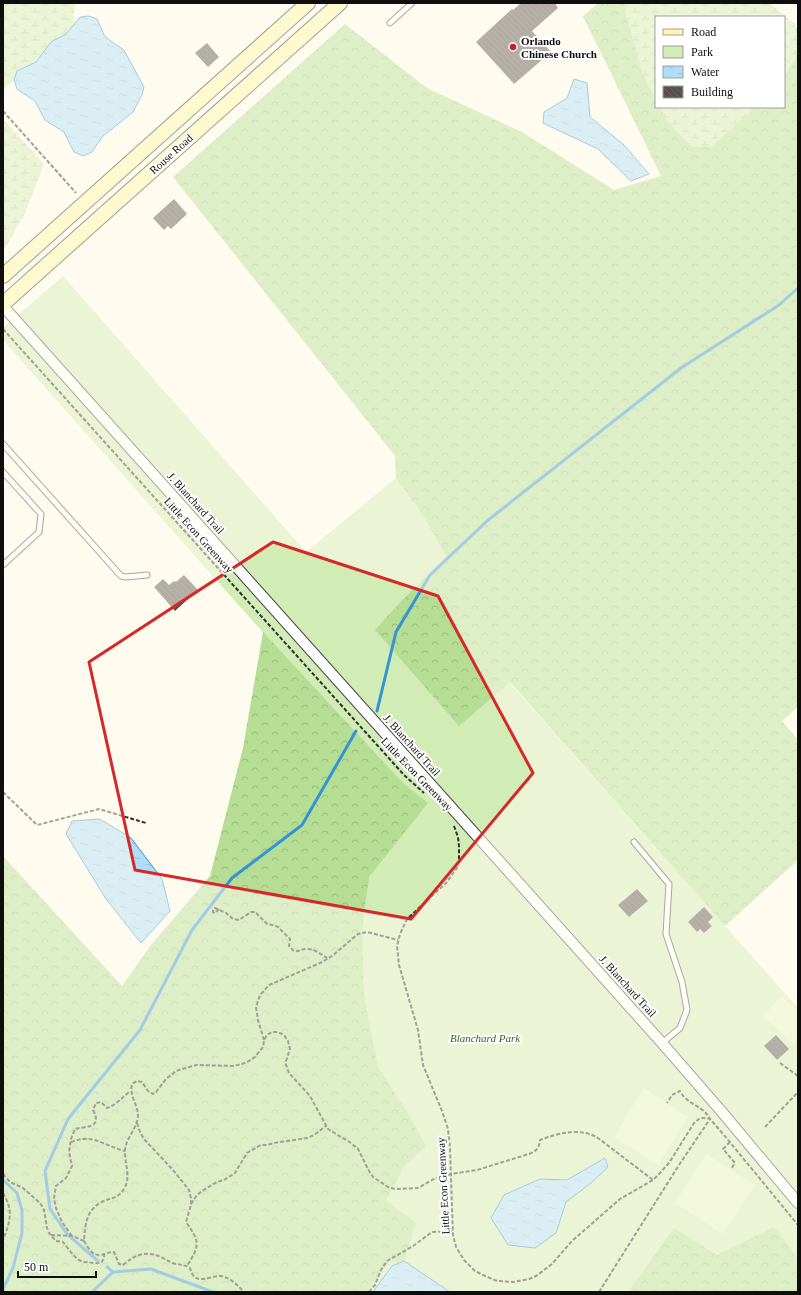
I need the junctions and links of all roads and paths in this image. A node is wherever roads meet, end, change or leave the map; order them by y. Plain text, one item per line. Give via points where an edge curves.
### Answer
1 (308, 3) edge
2 (340, 3) edge
3 (412, 3) edge
4 (390, 23) dead end
5 (3, 111) edge
6 (76, 193) dead end
7 (3, 276) edge
8 (3, 305) edge
9 (3, 330) edge
10 (3, 444) edge
11 (3, 472) edge
12 (3, 565) edge
13 (147, 575) dead end
14 (3, 792) edge
15 (426, 795) dead end
16 (146, 823) dead end
17 (452, 824) dead end
18 (634, 842) dead end
19 (219, 910) dead end
20 (398, 940) junction
21 (327, 958) junction
22 (264, 1040) junction
23 (662, 1043) junction
24 (780, 1063) dead end
25 (798, 1076) edge
26 (130, 1091) junction
27 (798, 1092) edge
28 (667, 1103) dead end
29 (710, 1120) junction
30 (137, 1122) junction
31 (326, 1126) junction
32 (765, 1127) dead end
33 (71, 1142) junction
34 (730, 1142) junction
35 (125, 1151) junction
36 (731, 1169) dead end
37 (3, 1174) edge
38 (451, 1174) junction
39 (653, 1180) junction
40 (3, 1193) edge
41 (798, 1203) edge
42 (191, 1205) junction
43 (798, 1225) edge
44 (452, 1231) junction
45 (50, 1235) junction
46 (71, 1236) junction
47 (3, 1240) edge
48 (84, 1240) junction
49 (104, 1254) junction
50 (187, 1266) junction
51 (244, 1292) edge
52 (369, 1292) edge
53 (599, 1292) edge

1 - 7 street, Rouse Road
2 - 8 street, Rouse Road
3 - 4 lane
5 - 6 path
8 - 23 street, J. Blanchard Trail
9 - 15 path, Little Econ Greenway via 404,775
10 - 13 lane via 121,576
11 - 12 lane via 41,514 39,532
14 - 16 path via 37,825 99,809
17 - 20 path, Little Econ Greenway via 459,846 458,868 446,883 411,914
18 - 23 lane via 669,884 666,934 682,982 687,1010 680,1028
19 - 21 path via 232,919 239,920 255,912 263,921 273,925 290,939 289,946 294,951 309,949
20 - 21 path via 367,932 358,934
20 - 38 path, Little Econ Greenway via 399,965 418,1030 422,1065 448,1130
21 - 22 path via 269,985 260,995 256,1014
22 - 26 path via 259,1053 242,1064 225,1067 196,1065 176,1071 153,1094 142,1082 137,1081 132,1084
22 - 31 path via 272,1032 284,1035 290,1049 286,1061 289,1073 310,1096
23 - 41 street, J. Blanchard Trail
24 - 25 path
26 - 30 path via 138,1114
26 - 33 path via 109,1108 101,1102 96,1103 93,1110 96,1120 94,1124 88,1128 74,1129
27 - 32 path
28 - 29 path via 670,1097 680,1091 685,1099 707,1112
29 - 34 path
29 - 39 path, Little Econ Greenway via 697,1120 669,1163
29 - 53 path
30 - 35 path via 127,1140
30 - 42 path via 144,1139 189,1190
31 - 38 path via 358,1149 369,1172 388,1187 418,1188
31 - 42 path via 314,1135 261,1145 247,1153 234,1173 202,1191
33 - 35 path via 92,1139
33 - 46 path via 69,1152 72,1166 64,1180 56,1186 54,1198 62,1222
34 - 36 path via 723,1149 735,1162
34 - 43 path
35 - 48 path via 125,1186 114,1198 100,1203 90,1212
37 - 45 path via 40,1203
38 - 39 path via 478,1170 537,1151 540,1140 563,1133 586,1132 598,1138
38 - 44 path, Little Econ Greenway
39 - 44 path, Little Econ Greenway via 620,1199 572,1241 547,1268 529,1279 504,1282 482,1276 469,1266 459,1253
40 - 47 path via 10,1212 10,1220
42 - 50 path via 186,1222 197,1238 197,1244
44 - 52 path via 432,1232 387,1261
45 - 46 path
45 - 49 path via 56,1241 63,1242 82,1262 99,1263 104,1259
46 - 48 path
48 - 49 path via 96,1255
49 - 50 path via 114,1252 121,1265 139,1254 147,1254
50 - 51 path via 194,1278 219,1275 232,1280

